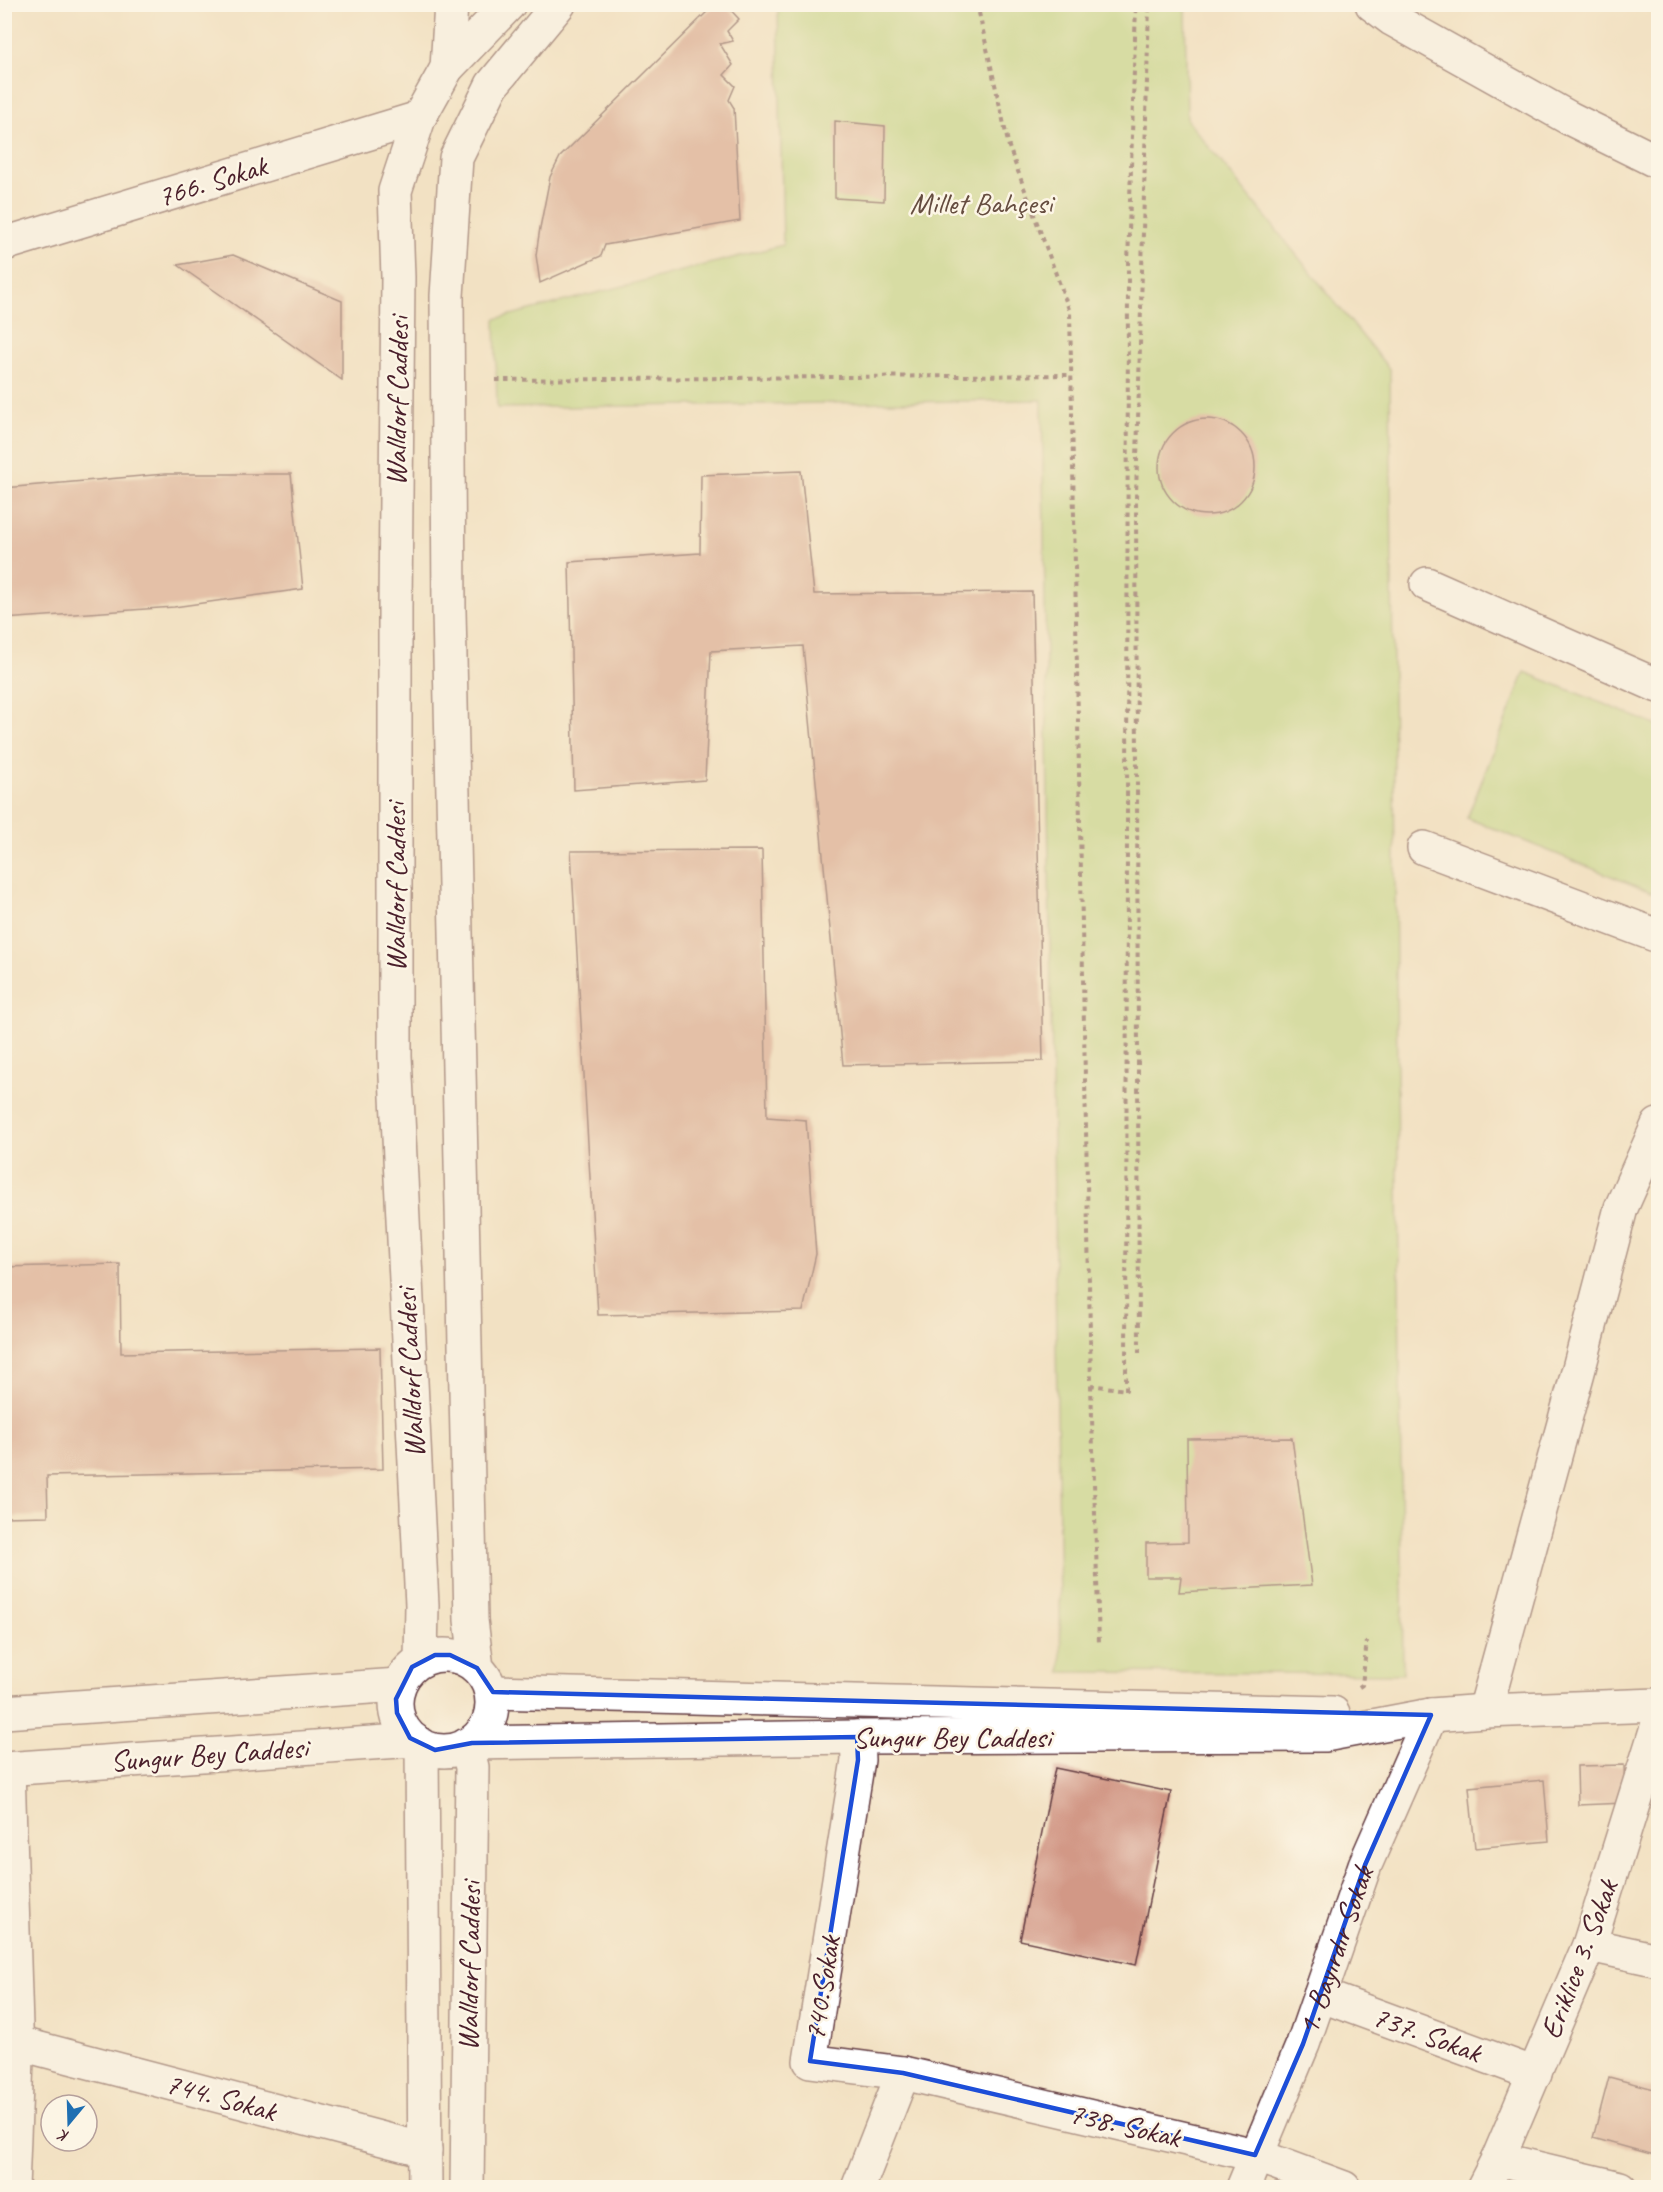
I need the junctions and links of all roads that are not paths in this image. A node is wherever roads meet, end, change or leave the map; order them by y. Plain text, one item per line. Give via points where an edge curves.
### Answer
1 (451, 4) edge
2 (509, 4) edge
3 (558, 4) edge
4 (1389, 9) edge
5 (447, 68) junction
6 (419, 118) junction
7 (1659, 162) edge
8 (4, 244) edge
9 (1427, 584) dead end
10 (1659, 686) edge
11 (1424, 848) dead end
12 (1659, 936) edge
13 (1659, 1125) edge
14 (421, 1660) junction
15 (485, 1680) junction
16 (399, 1685) junction
17 (1659, 1705) edge
18 (1485, 1711) junction
19 (4, 1712) edge
20 (1431, 1715) junction
21 (1659, 1724) edge
22 (857, 1737) junction
23 (418, 1743) junction
24 (469, 1744) junction
25 (6, 1769) edge
26 (1589, 1945) junction
27 (1659, 1960) edge
28 (1320, 1995) junction
29 (17, 2043) junction
30 (903, 2073) junction
31 (1535, 2074) junction
32 (425, 2150) junction
33 (1255, 2155) junction
34 (1498, 2159) junction
35 (12, 2187) edge
36 (425, 2187) edge
37 (467, 2187) edge
38 (858, 2187) edge
39 (1243, 2187) edge
40 (1344, 2187) edge
41 (1483, 2187) edge
42 (1620, 2187) edge

1 - 5 street
2 - 5 street
3 - 15 street, Walldorf Caddesi via 492,85 456,158 447,296 450,635 471,1620
4 - 7 street via 1569,118
5 - 6 street, Walldorf Caddesi
6 - 8 street, 766. Sokak
6 - 14 street, Walldorf Caddesi via 395,191 395,1056 422,1605
9 - 10 street
11 - 12 street
13 - 18 street via 1621,1208
14 - 15 street via 435,1655 465,1659
14 - 16 street
15 - 20 street, Sungur Bey Caddesi
15 - 24 street via 489,1720
16 - 19 street, Sungur Bey Caddesi
16 - 23 street via 397,1713 402,1726
17 - 18 street, Sungur Bey Caddesi
18 - 20 street, Sungur Bey Caddesi
20 - 22 street, Sungur Bey Caddesi via 1325,1734
20 - 28 street, 1. Bayırdır Sokak via 1365,1865
21 - 26 street, Eriklice 3. Sokak
22 - 24 street, Sungur Bey Caddesi
22 - 30 street, 740.Sokak via 858,1760 810,2061
23 - 24 street via 448,1751
23 - 25 street, Sungur Bey Caddesi
23 - 32 street, Walldorf Caddesi
24 - 37 street, Walldorf Caddesi via 472,1767
25 - 29 street
26 - 27 street
26 - 31 street, Eriklice 3. Sokak
28 - 31 street, 737. Sokak
28 - 33 street, 1. Bayırdır Sokak
29 - 32 street, 744. Sokak
29 - 35 street
30 - 33 street, 738. Sokak
30 - 38 street
31 - 34 street, Eriklice 3. Sokak
32 - 36 street, Walldorf Caddesi
33 - 39 street, 1. Bayırdır Sokak
33 - 40 street, 738. Sokak
34 - 41 street, Eriklice 3. Sokak
34 - 42 street

